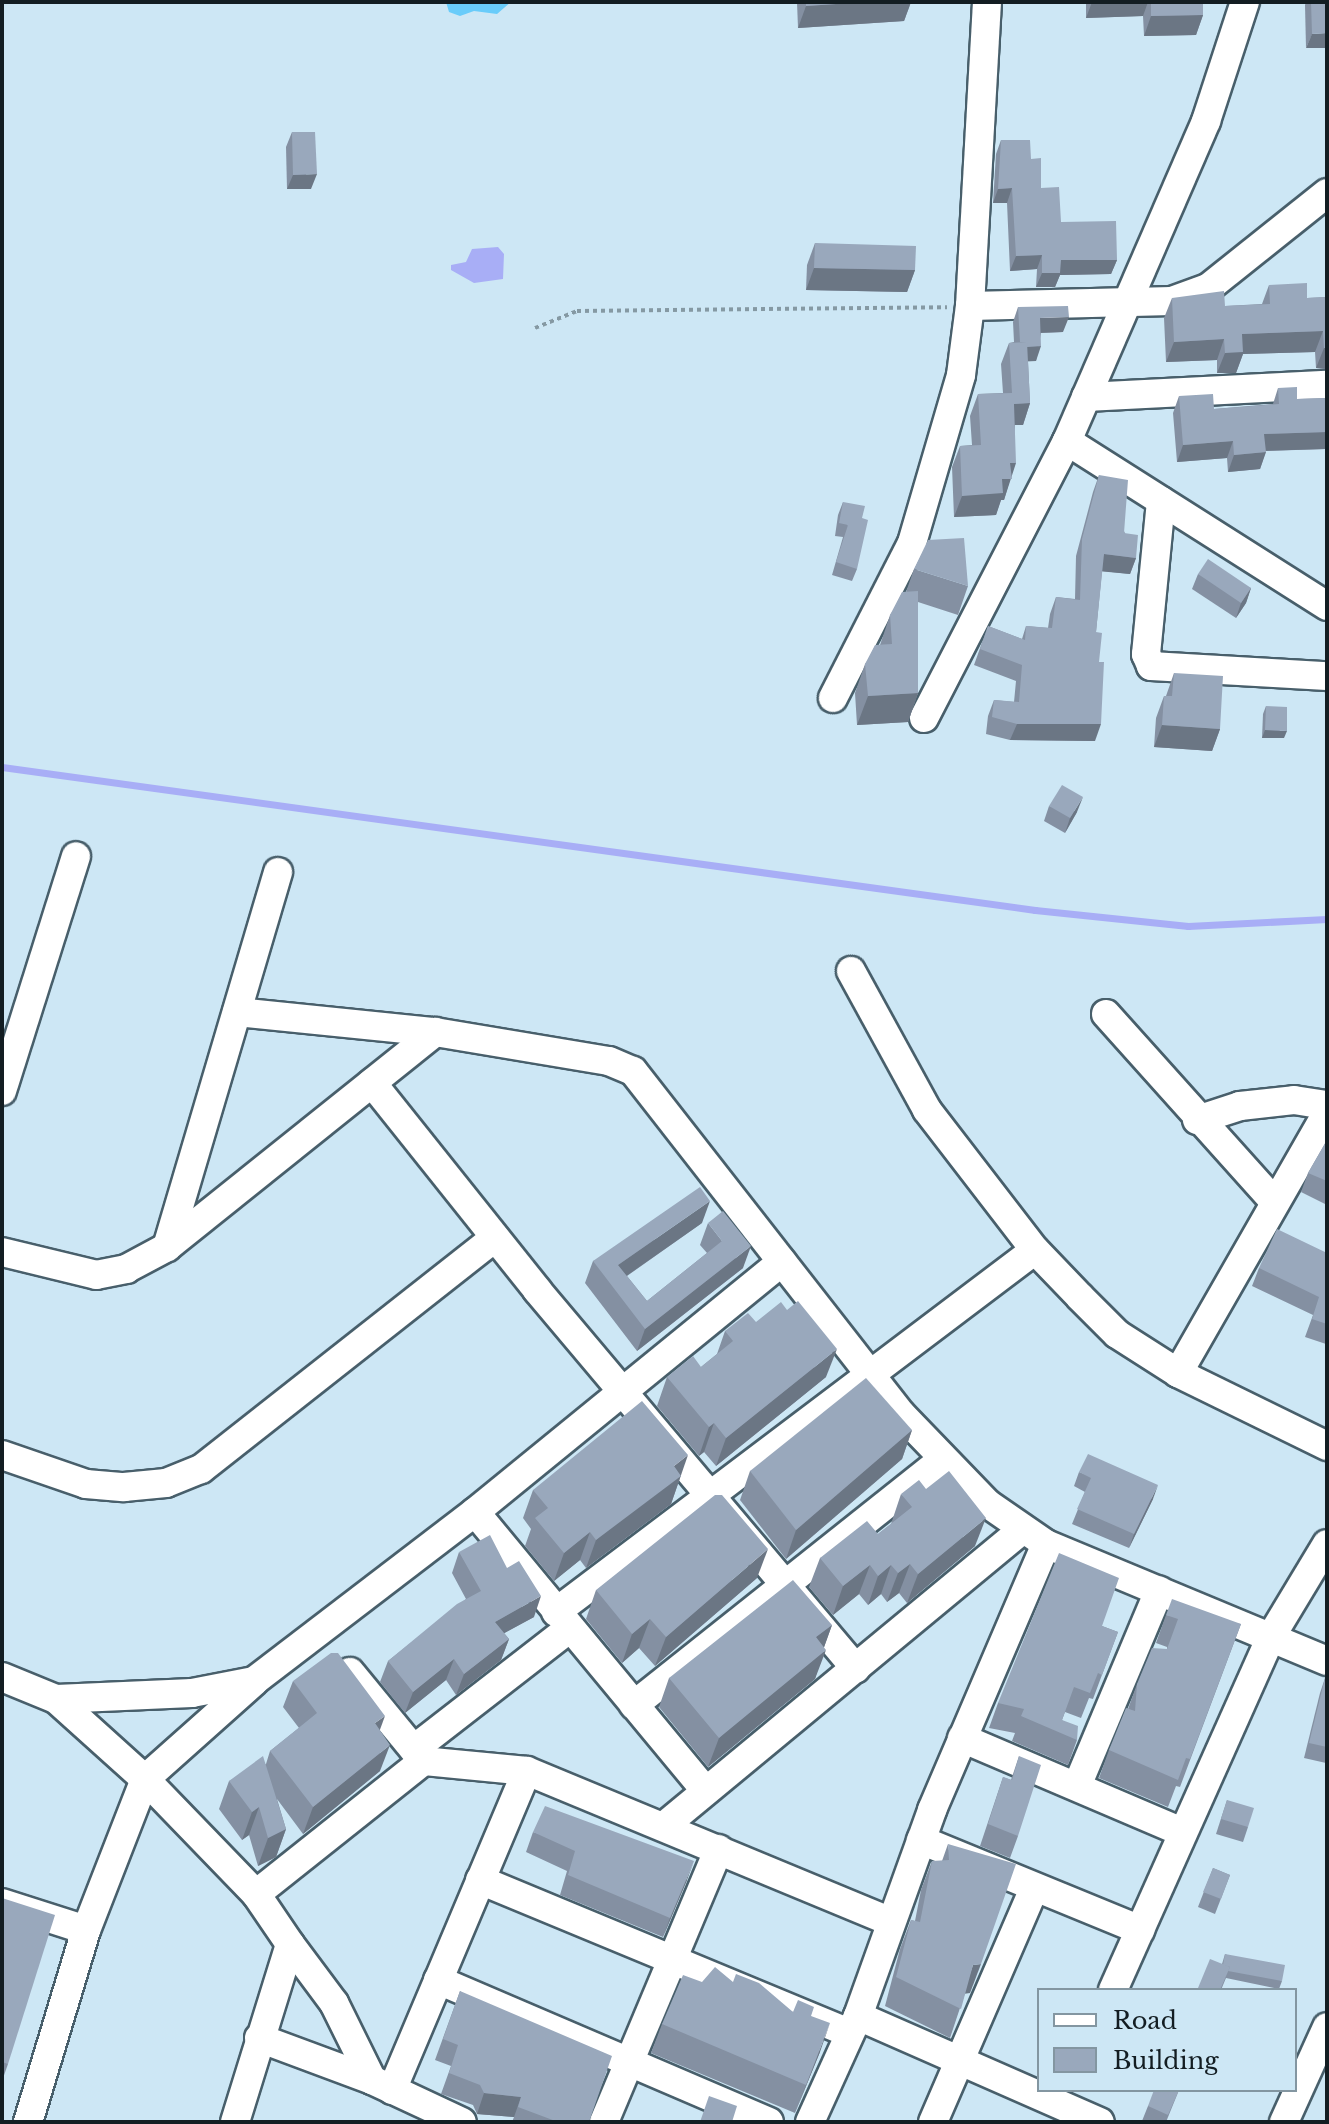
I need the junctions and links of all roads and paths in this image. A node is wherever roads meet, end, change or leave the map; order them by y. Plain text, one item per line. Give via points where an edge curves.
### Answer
1 (987, 2) edge
2 (1245, 2) edge
3 (1327, 193) edge
4 (970, 306) junction
5 (1127, 306) junction
6 (535, 328) dead end
7 (1327, 385) edge
8 (1086, 397) junction
9 (1067, 441) junction
10 (1161, 501) junction
11 (1327, 606) edge
12 (1327, 676) edge
13 (833, 698) dead end
14 (924, 718) dead end
15 (76, 856) dead end
16 (278, 872) dead end
17 (851, 971) dead end
18 (237, 1012) junction
19 (1106, 1014) dead end
20 (435, 1032) junction
21 (372, 1083) junction
22 (2, 1091) edge
23 (1327, 1105) edge
24 (1327, 1113) edge
25 (1197, 1120) junction
26 (1273, 1200) junction
27 (495, 1238) junction
28 (167, 1247) junction
29 (1035, 1250) junction
30 (2, 1252) edge
31 (782, 1262) junction
32 (1178, 1373) junction
33 (873, 1374) junction
34 (623, 1390) junction
35 (1327, 1446) edge
36 (2, 1455) edge
37 (941, 1461) junction
38 (711, 1497) junction
39 (475, 1512) junction
40 (1034, 1537) junction
41 (1327, 1544) edge
42 (782, 1583) junction
43 (1159, 1591) junction
44 (563, 1620) junction
45 (319, 1635) junction
46 (1272, 1635) junction
47 (1327, 1661) edge
48 (856, 1669) junction
49 (2, 1677) edge
50 (254, 1681) junction
51 (56, 1699) junction
52 (634, 1705) junction
53 (962, 1738) junction
54 (418, 1755) junction
55 (527, 1771) junction
56 (145, 1779) junction
57 (1077, 1786) junction
58 (706, 1791) junction
59 (664, 1826) junction
60 (1182, 1832) junction
61 (921, 1840) junction
62 (719, 1849) junction
63 (480, 1880) junction
64 (1034, 1889) junction
65 (256, 1894) junction
66 (2, 1903) edge
67 (889, 1921) junction
68 (86, 1930) junction
69 (1140, 1930) junction
70 (290, 1944) junction
71 (673, 1962) junction
72 (438, 1980) junction
73 (1114, 1988) edge
74 (854, 2025) junction
75 (1327, 2027) edge
76 (259, 2038) junction
77 (631, 2060) junction
78 (959, 2061) junction
79 (382, 2085) junction
80 (1062, 2106) edge
81 (2, 2115) edge
82 (26, 2122) edge
83 (235, 2122) edge
84 (462, 2122) edge
85 (604, 2122) edge
86 (769, 2122) edge
87 (810, 2122) edge
88 (933, 2122) edge
89 (1100, 2122) edge
90 (1284, 2122) edge

1 - 4 street
2 - 5 street via 1206,121
3 - 5 street via 1208,288 1172,301
4 - 5 street
4 - 6 path via 577,311
4 - 13 street via 961,375 930,494 912,543
5 - 8 street
7 - 8 street
8 - 9 street
9 - 10 street
9 - 14 street
10 - 11 street
10 - 12 street via 1146,654 1151,666
15 - 22 street
16 - 18 street
17 - 29 street via 927,1110
18 - 20 street
18 - 28 street
19 - 25 street
20 - 21 street
20 - 31 street via 609,1061 633,1071 650,1086
21 - 27 street
21 - 28 street
23 - 25 street via 1294,1100 1240,1106
24 - 26 street
25 - 26 street
26 - 32 street
27 - 34 street
27 - 36 street via 201,1469 166,1483 111,1486 86,1484
28 - 30 street via 126,1269 96,1275
29 - 32 street via 1117,1334
29 - 33 street
31 - 33 street
31 - 34 street
32 - 35 street
33 - 37 street
33 - 38 street
34 - 38 street
34 - 39 street
37 - 40 street
37 - 42 street
38 - 42 street
38 - 44 street
39 - 44 street
39 - 45 street
40 - 43 street
40 - 48 street
40 - 53 street
41 - 46 street
42 - 48 street
42 - 52 street
43 - 46 street
43 - 57 street
44 - 52 street
44 - 54 street
45 - 50 street
45 - 54 street
46 - 47 street
46 - 60 street
48 - 58 street
49 - 51 street
50 - 51 street via 192,1693
50 - 56 street
51 - 56 street
52 - 58 street
53 - 57 street
53 - 61 street
54 - 55 street
54 - 65 street
55 - 59 street
55 - 63 street
56 - 65 street
56 - 68 street
57 - 60 street
58 - 59 street
59 - 62 street
60 - 69 street
61 - 64 street
61 - 67 street
62 - 67 street
62 - 71 street
63 - 71 street
63 - 72 street
64 - 69 street
64 - 78 street
65 - 70 street
66 - 68 street
67 - 74 street
68 - 82 street
69 - 73 street
70 - 76 street
70 - 79 street via 334,2003
71 - 74 street
71 - 77 street
72 - 77 street
72 - 79 street
74 - 78 street
74 - 87 street
75 - 90 street
76 - 79 street
76 - 83 street
77 - 85 street
77 - 86 street
78 - 80 street
78 - 88 street
79 - 84 street
80 - 89 street
81 - 82 street

